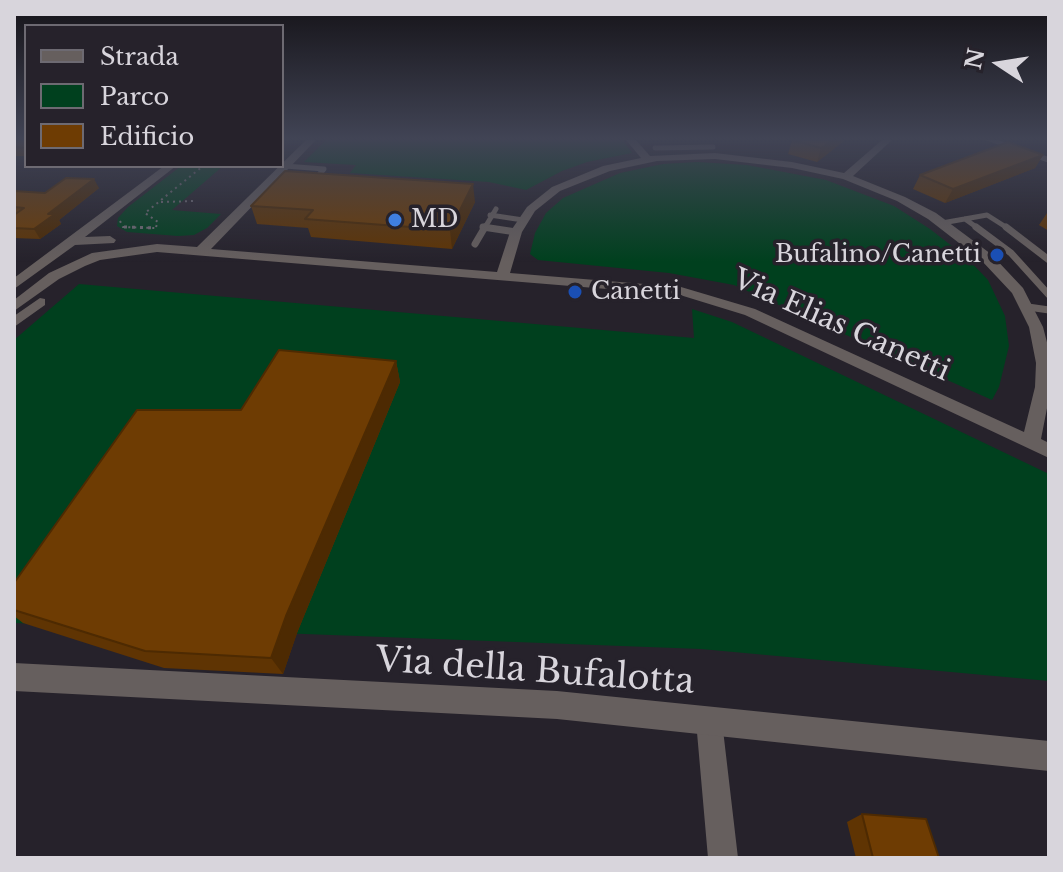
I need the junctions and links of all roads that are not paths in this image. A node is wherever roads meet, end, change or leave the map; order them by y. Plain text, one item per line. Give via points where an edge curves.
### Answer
1 (152, 181) edge
2 (271, 181) edge
3 (573, 181) edge
4 (855, 181) edge
5 (107, 215) junction
6 (965, 219) junction
7 (523, 220) junction
8 (942, 223) junction
9 (483, 227) junction
10 (516, 232) junction
11 (110, 240) junction
12 (71, 242) junction
13 (475, 244) dead end
14 (202, 250) junction
15 (129, 251) junction
16 (51, 257) junction
17 (1049, 260) edge
18 (54, 276) junction
19 (502, 276) junction
20 (14, 285) edge
21 (1049, 295) edge
22 (14, 307) edge
23 (1028, 307) junction
24 (1049, 310) edge
25 (14, 323) edge
26 (1031, 442) junction
27 (1049, 451) edge
28 (14, 677) edge
29 (709, 721) junction
30 (1049, 756) edge
31 (723, 858) edge

1 - 5 street
2 - 14 street
3 - 7 street via 541,200
4 - 8 street
5 - 11 street
5 - 12 street
6 - 8 lane
6 - 17 lane via 987,215
6 - 21 lane via 1011,253
7 - 9 lane via 493,212
7 - 10 street
8 - 23 street via 991,262
9 - 10 lane
9 - 13 lane
10 - 19 street
11 - 12 street
11 - 15 street
12 - 16 street
14 - 15 street, Via Elias Canetti
14 - 19 street, Via Elias Canetti
15 - 18 street, Via Elias Canetti via 97,256
15 - 25 street, Via Elias Canetti via 82,269
16 - 18 street
16 - 20 street
18 - 22 street, Via Elias Canetti
19 - 26 street, Via Elias Canetti via 670,290 719,300
23 - 24 lane
23 - 26 street via 1045,371
26 - 27 street, Via Elias Canetti
28 - 29 street, Via della Bufalotta via 557,705
29 - 30 street, Via della Bufalotta
29 - 31 street

